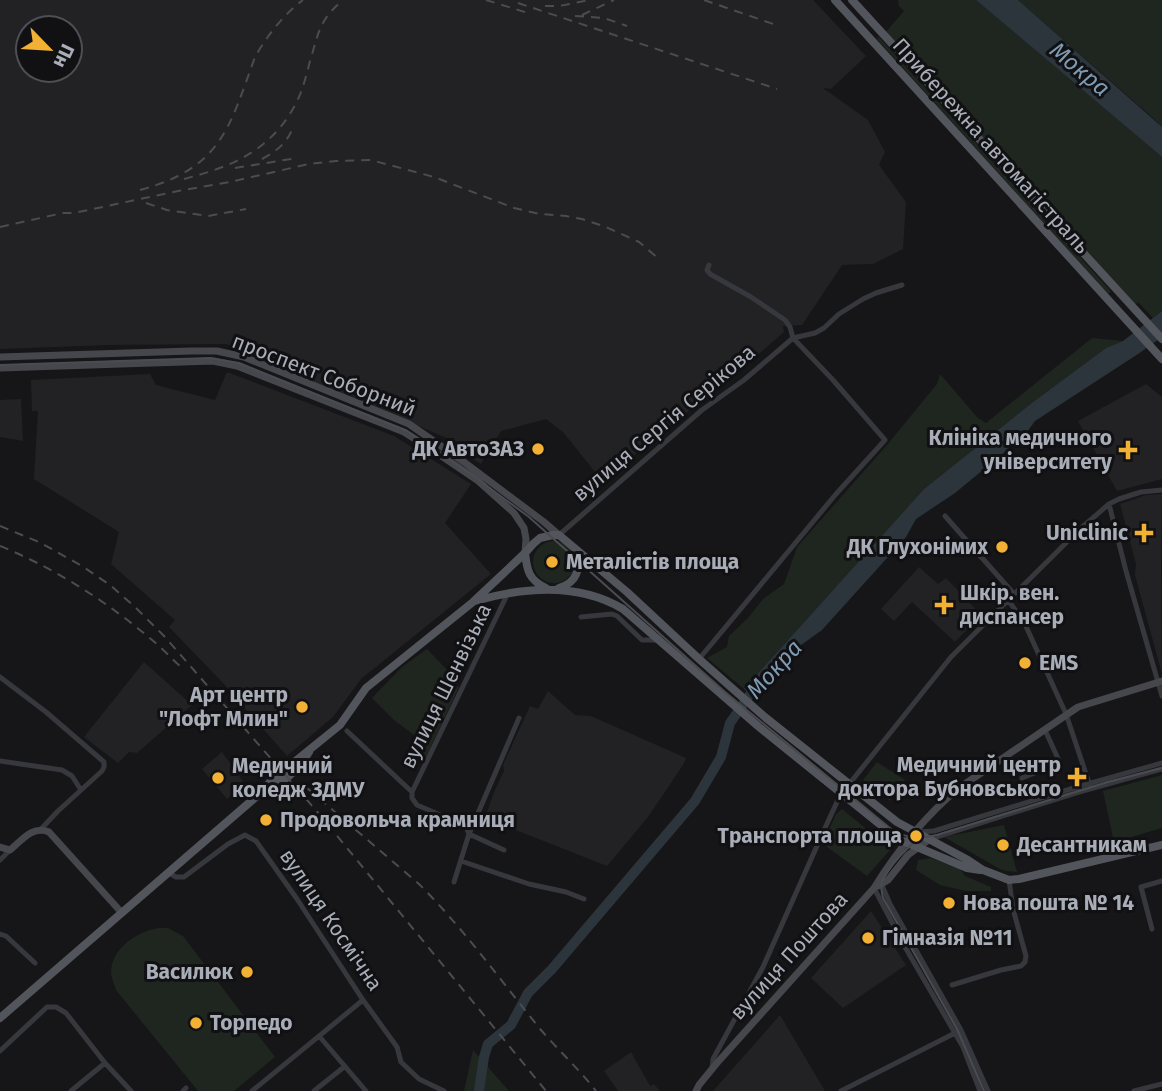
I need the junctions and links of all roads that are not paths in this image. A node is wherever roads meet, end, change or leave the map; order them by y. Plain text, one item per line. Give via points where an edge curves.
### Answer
1 (835, 0) edge
2 (852, 0) edge
3 (869, 18) junction
4 (860, 26) junction
5 (884, 34) junction
6 (874, 43) junction
7 (709, 265) dead end
8 (902, 285) dead end
9 (793, 338) junction
10 (1162, 339) edge
11 (217, 351) junction
12 (0, 357) edge
13 (1162, 359) edge
14 (216, 362) junction
15 (0, 368) edge
16 (1162, 490) edge
17 (1109, 505) junction
18 (945, 516) dead end
19 (559, 535) junction
20 (578, 552) junction
21 (525, 553) junction
22 (556, 589) junction
23 (508, 593) junction
24 (1014, 594) junction
25 (1008, 600) junction
26 (473, 602) junction
27 (581, 617) dead end
28 (658, 640) junction
29 (699, 659) junction
30 (0, 676) edge
31 (1160, 682) edge
32 (1162, 696) edge
33 (1066, 714) junction
34 (519, 718) dead end
35 (1045, 730) junction
36 (347, 731) dead end
37 (0, 761) edge
38 (1162, 763) edge
39 (1162, 769) edge
40 (1022, 779) dead end
41 (850, 784) junction
42 (1090, 786) junction
43 (81, 790) junction
44 (412, 792) junction
45 (842, 794) junction
46 (41, 829) junction
47 (915, 832) junction
48 (469, 834) junction
49 (930, 839) junction
50 (907, 843) junction
51 (1162, 845) edge
52 (919, 846) junction
53 (0, 847) edge
54 (10, 850) junction
55 (504, 850) dead end
56 (0, 860) edge
57 (461, 861) junction
58 (983, 870) junction
59 (169, 873) junction
60 (1009, 880) junction
61 (1162, 881) edge
62 (454, 882) dead end
63 (881, 883) junction
64 (584, 899) dead end
65 (122, 913) junction
66 (1152, 929) dead end
67 (0, 934) edge
68 (35, 963) dead end
69 (953, 985) dead end
70 (363, 1000) junction
71 (0, 1018) edge
72 (958, 1032) junction
73 (319, 1036) junction
74 (0, 1051) edge
75 (105, 1063) junction
76 (344, 1067) junction
77 (712, 1068) junction
78 (1162, 1084) edge
79 (71, 1091) edge
80 (131, 1091) edge
81 (252, 1091) edge
82 (314, 1091) edge
83 (366, 1091) edge
84 (444, 1091) edge
85 (696, 1091) edge
86 (841, 1091) edge
87 (980, 1091) edge
88 (988, 1091) edge
89 (1134, 1091) edge

1 - 4 main road, Прибережна автомагістраль
2 - 3 main road, Прибережна автомагістраль
3 - 4 main road via 866,28
3 - 5 main road, Прибережна автомагістраль
4 - 6 main road, Прибережна автомагістраль
5 - 6 main road via 877,34
5 - 10 main road, Прибережна автомагістраль
6 - 13 main road, Прибережна автомагістраль
7 - 9 street via 710,274 785,320
8 - 9 street via 863,299 815,333
9 - 19 street, вулиця Сергія Серікова via 702,410
9 - 29 street via 885,440
11 - 12 main road, проспект Соборний
11 - 14 main road
11 - 19 main road, проспект Соборний via 244,357 410,424
14 - 15 main road, проспект Соборний
14 - 21 main road, проспект Соборний via 237,366 404,432 477,480 514,513 524,528
16 - 17 street via 1130,494
17 - 24 street
17 - 31 street
18 - 24 street
19 - 20 main road
19 - 21 main road via 540,538
20 - 22 main road via 573,580
20 - 29 main road
21 - 22 main road via 529,574 545,588
21 - 26 main road
22 - 23 main road
22 - 28 main road via 611,602
23 - 26 main road
23 - 44 street, вулиця Шенвізька
24 - 25 street
25 - 33 street via 1024,622
25 - 41 street via 951,657
26 - 59 main road, вулиця Космічна via 366,688 340,725
27 - 28 street via 612,614 642,640
28 - 45 main road
29 - 41 main road
30 - 43 street via 104,762 102,771
31 - 32 street
31 - 33 main road, вулиця Поштова
33 - 35 main road, вулиця Поштова
33 - 42 street
34 - 48 street
35 - 40 street via 1060,763
35 - 47 main road, вулиця Поштова via 953,793
36 - 44 street
37 - 43 street via 62,770
38 - 42 street
39 - 42 street
41 - 45 street
41 - 47 main road
42 - 47 street via 934,831
42 - 49 street
43 - 46 street
44 - 48 street via 417,805 466,826
45 - 50 main road
45 - 77 street
46 - 54 main road
46 - 65 main road via 49,832
47 - 49 main road
47 - 50 main road, вулиця Поштова
48 - 55 street
48 - 57 street
49 - 52 main road
49 - 58 main road
50 - 52 main road
50 - 63 main road, вулиця Поштова
51 - 60 main road
52 - 58 main road
52 - 63 main road
53 - 54 main road
54 - 56 street
57 - 62 street
57 - 64 street
58 - 60 main road
59 - 65 main road, вулиця Космічна
59 - 70 street, вулиця Космічна via 184,877 245,835 256,841
60 - 69 street via 1025,962 1021,967
61 - 66 street via 1141,887
63 - 72 street via 905,947
63 - 77 main road, вулиця Поштова
65 - 71 main road, вулиця Космічна
67 - 68 street
70 - 73 street
70 - 84 street, вулиця Космічна via 397,1047 401,1062 419,1079
72 - 86 street
72 - 87 street
72 - 88 street
73 - 76 street
73 - 81 street
74 - 75 street via 47,1007 57,1007
75 - 79 street
75 - 80 street
76 - 82 street
76 - 83 street
77 - 85 main road, вулиця Поштова
78 - 89 street

